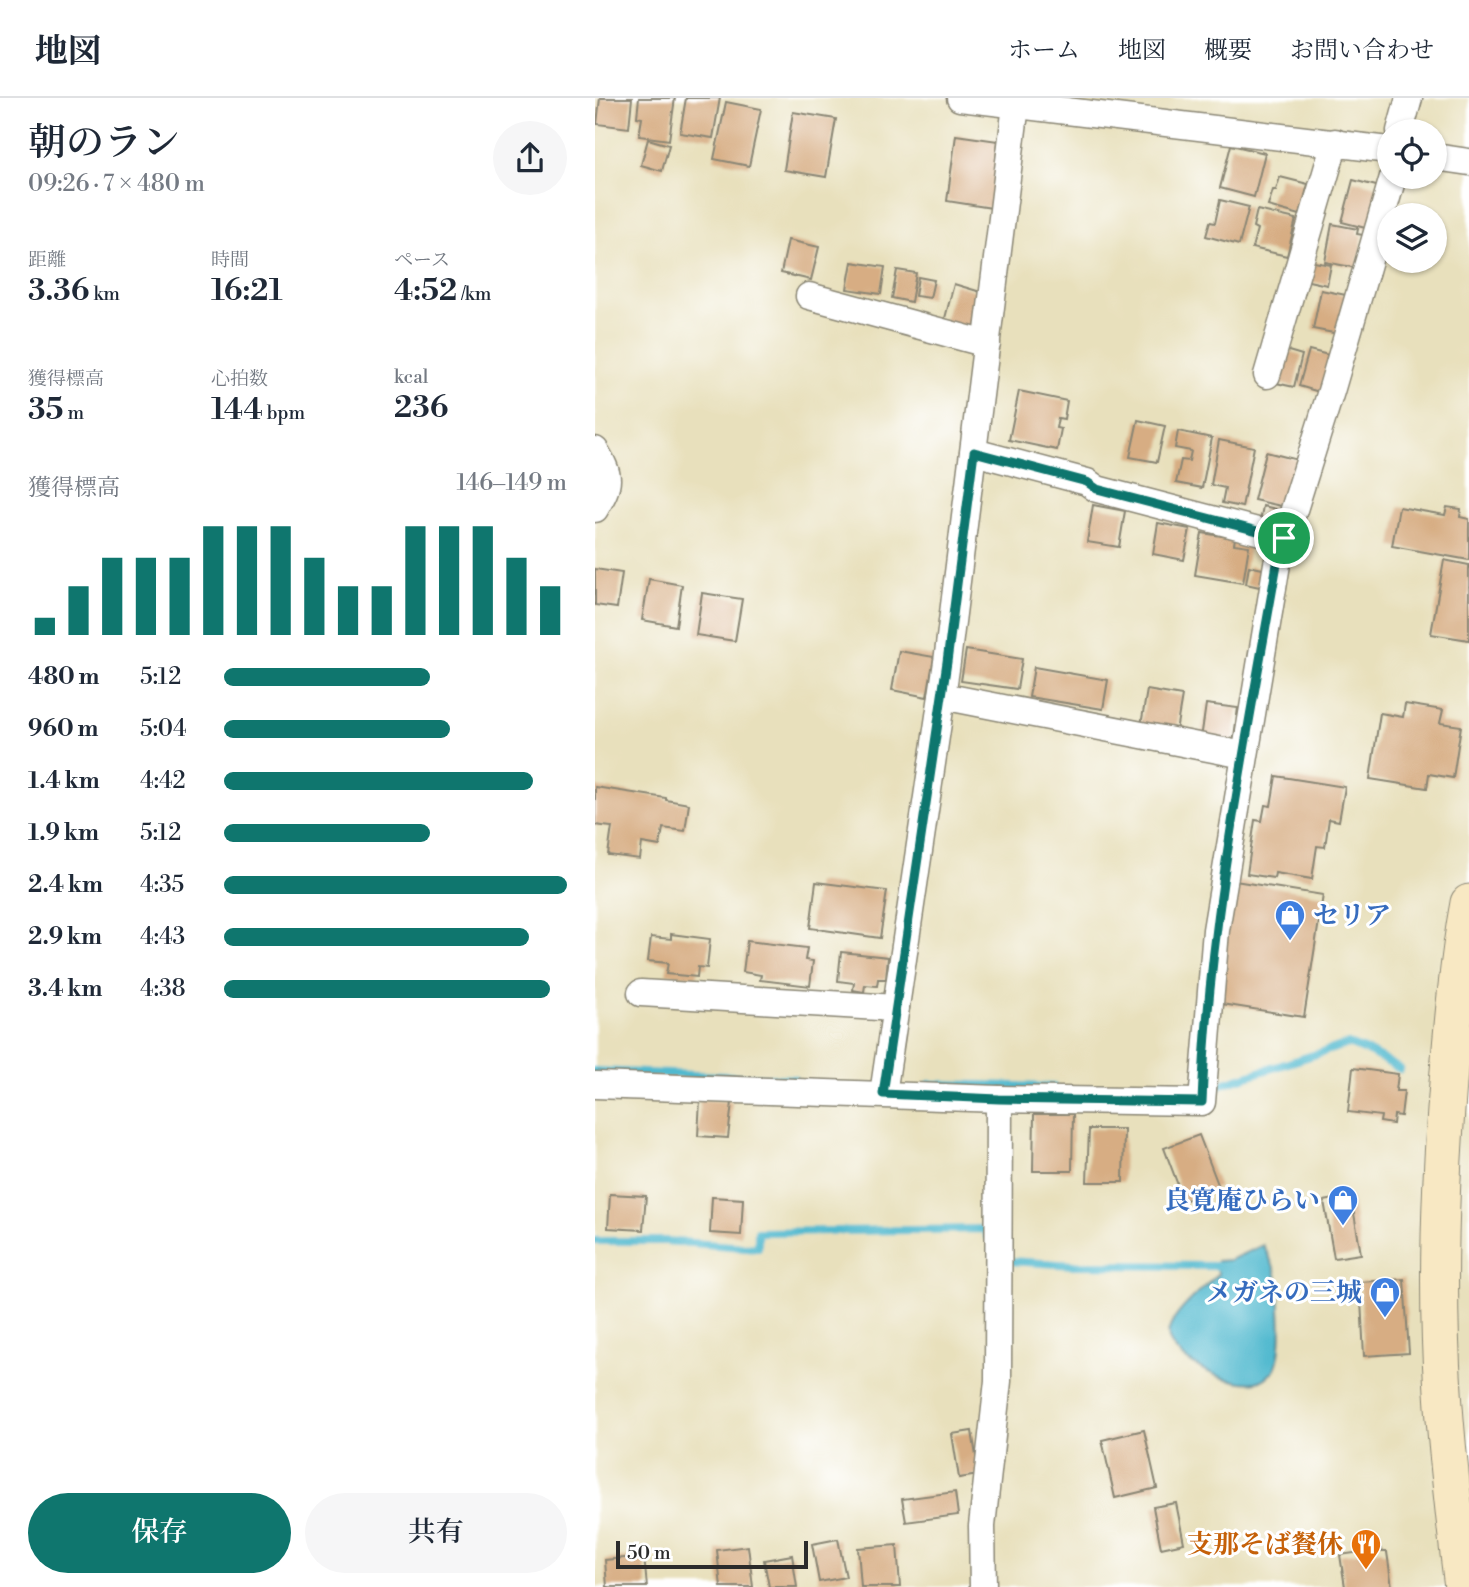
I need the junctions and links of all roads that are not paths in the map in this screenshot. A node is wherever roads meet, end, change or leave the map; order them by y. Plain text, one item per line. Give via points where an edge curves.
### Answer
1 (960, 98) edge
2 (1409, 98) edge
3 (1023, 103) edge
4 (1403, 119) edge
5 (1335, 142) junction
6 (1377, 148) edge
7 (1447, 159) edge
8 (1469, 162) edge
9 (1390, 189) edge
10 (809, 296) dead end
11 (988, 344) junction
12 (1267, 375) dead end
13 (595, 450) edge
14 (974, 452) junction
15 (595, 509) edge
16 (1284, 538) junction
17 (942, 696) junction
18 (1244, 755) junction
19 (1469, 903) edge
20 (641, 993) dead end
21 (896, 1008) junction
22 (1461, 1022) edge
23 (595, 1084) edge
24 (884, 1087) junction
25 (999, 1099) junction
26 (983, 1587) edge
27 (1463, 1587) edge

1 - 3 street
2 - 4 street
3 - 5 street
3 - 11 street
5 - 6 street
5 - 12 street
7 - 8 street
9 - 16 street
10 - 11 street
11 - 14 street
13 - 15 street via 609,484
14 - 16 street
14 - 17 street
16 - 18 street
17 - 18 street
17 - 21 street
18 - 25 street via 1216,930 1202,1102
19 - 22 street
20 - 21 street
21 - 24 street
22 - 27 street via 1442,1163 1440,1284 1443,1389
23 - 24 street
24 - 25 street
25 - 26 street via 998,1381 982,1526

